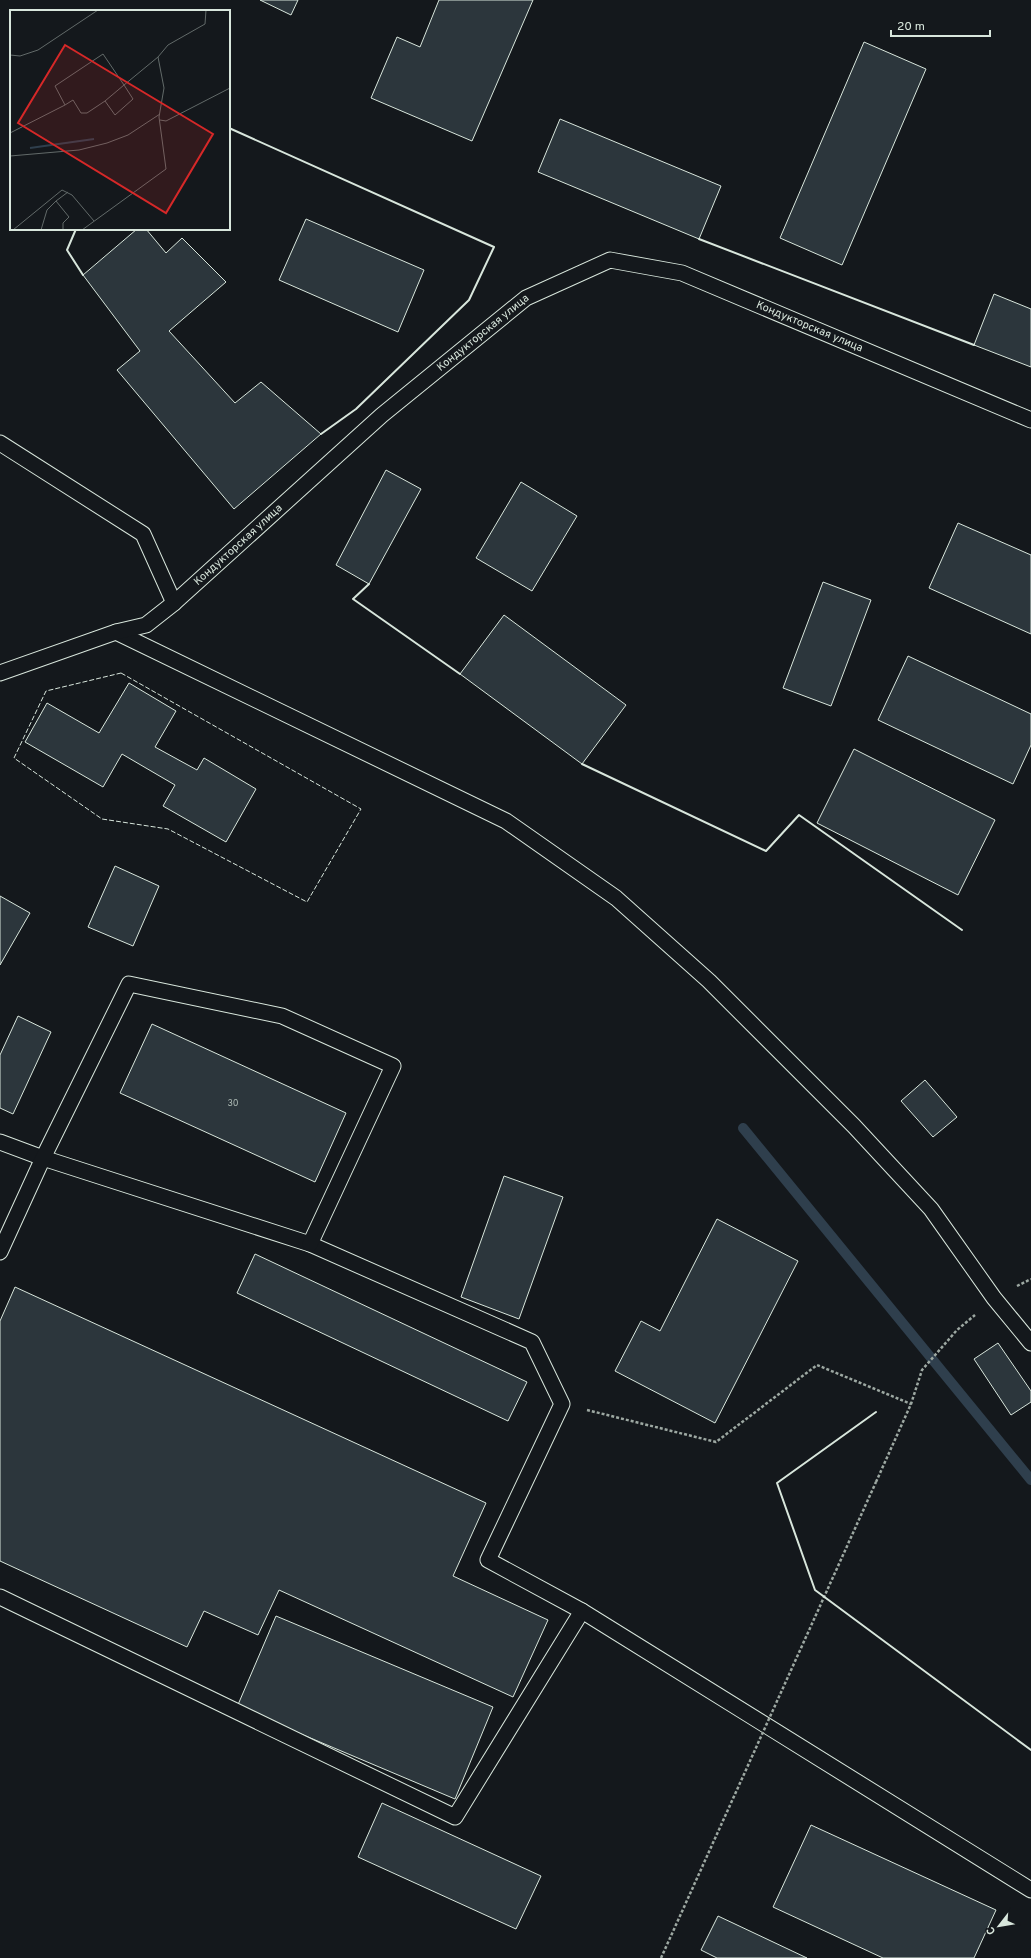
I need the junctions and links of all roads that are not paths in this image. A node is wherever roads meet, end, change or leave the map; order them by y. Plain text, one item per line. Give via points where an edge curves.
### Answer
1 (1031, 420) edge
2 (0, 443) edge
3 (174, 603) junction
4 (116, 632) junction
5 (0, 673) edge
6 (0, 1142) edge
7 (43, 1158) junction
8 (310, 1244) junction
9 (0, 1252) edge
10 (1031, 1343) edge
11 (0, 1597) edge
12 (582, 1611) junction
13 (1031, 1890) edge

1 - 3 lane, Кондукторская улица via 682,272 610,260 526,298 382,415
2 - 3 lane via 143,534
3 - 4 lane, Кондукторская улица via 146,625
4 - 5 lane, Кондукторская улица
4 - 10 lane via 506,821 616,898 709,981 864,1137 931,1209 994,1298
6 - 7 lane
7 - 8 lane
7 - 8 lane via 129,984 282,1016 393,1066
7 - 9 lane
8 - 12 lane via 532,1342 562,1404 488,1560
11 - 12 lane via 455,1817
12 - 13 lane

